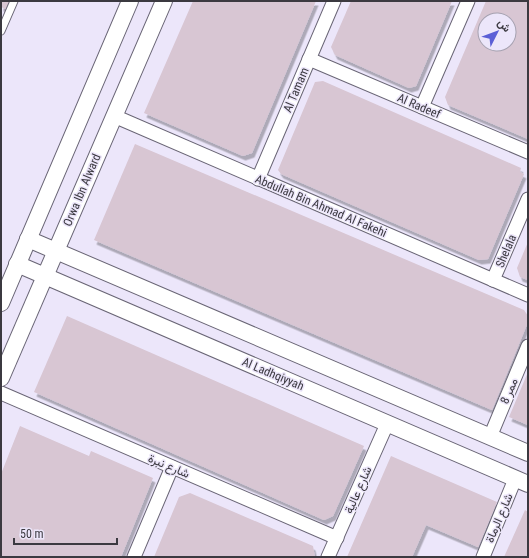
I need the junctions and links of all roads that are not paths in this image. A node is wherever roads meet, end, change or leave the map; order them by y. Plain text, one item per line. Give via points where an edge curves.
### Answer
1 (14, 1) edge
2 (130, 1) edge
3 (164, 1) edge
4 (334, 1) edge
5 (468, 1) edge
6 (1, 31) edge
7 (309, 59) junction
8 (422, 107) junction
9 (114, 116) junction
10 (528, 152) edge
11 (258, 179) junction
12 (528, 199) edge
13 (28, 239) junction
14 (56, 250) junction
15 (18, 264) junction
16 (45, 276) junction
17 (493, 280) junction
18 (528, 295) edge
19 (1, 302) edge
20 (528, 346) edge
21 (1, 378) edge
22 (1, 393) edge
23 (387, 424) junction
24 (490, 437) junction
25 (528, 453) edge
26 (172, 467) junction
27 (522, 482) edge
28 (337, 538) junction
29 (134, 557) edge
30 (328, 557) edge
31 (483, 557) edge

1 - 6 lane
2 - 13 street
3 - 9 street, Orwa Ibn Alward
4 - 7 street, Al Tamam
5 - 8 street
7 - 8 street, Al Radeef
7 - 11 street, Al Tamam
8 - 10 street, Al Radeef
9 - 11 street, Abdullah Bin Ahmad Al Fakehi
9 - 14 street, Orwa Ibn Alward
11 - 17 street, Abdullah Bin Ahmad Al Fakehi
12 - 17 street, Shelala
13 - 14 street
13 - 15 street
14 - 16 street, Orwa Ibn Alward
14 - 24 street
15 - 16 street, Al Ladhqiyyah
15 - 19 street
16 - 21 street, Orwa Ibn Alward
16 - 23 street, Al Ladhqiyyah
17 - 18 street, Abdullah Bin Ahmad Al Fakehi
20 - 24 street, ممر 8
22 - 26 street, شارع نبرة
23 - 27 street, Al Ladhqiyyah
23 - 28 street, شارع عالية
24 - 25 street
26 - 28 street, شارع نبرة
26 - 29 street
27 - 31 street, شارع الرماة
28 - 30 street, شارع عالية

